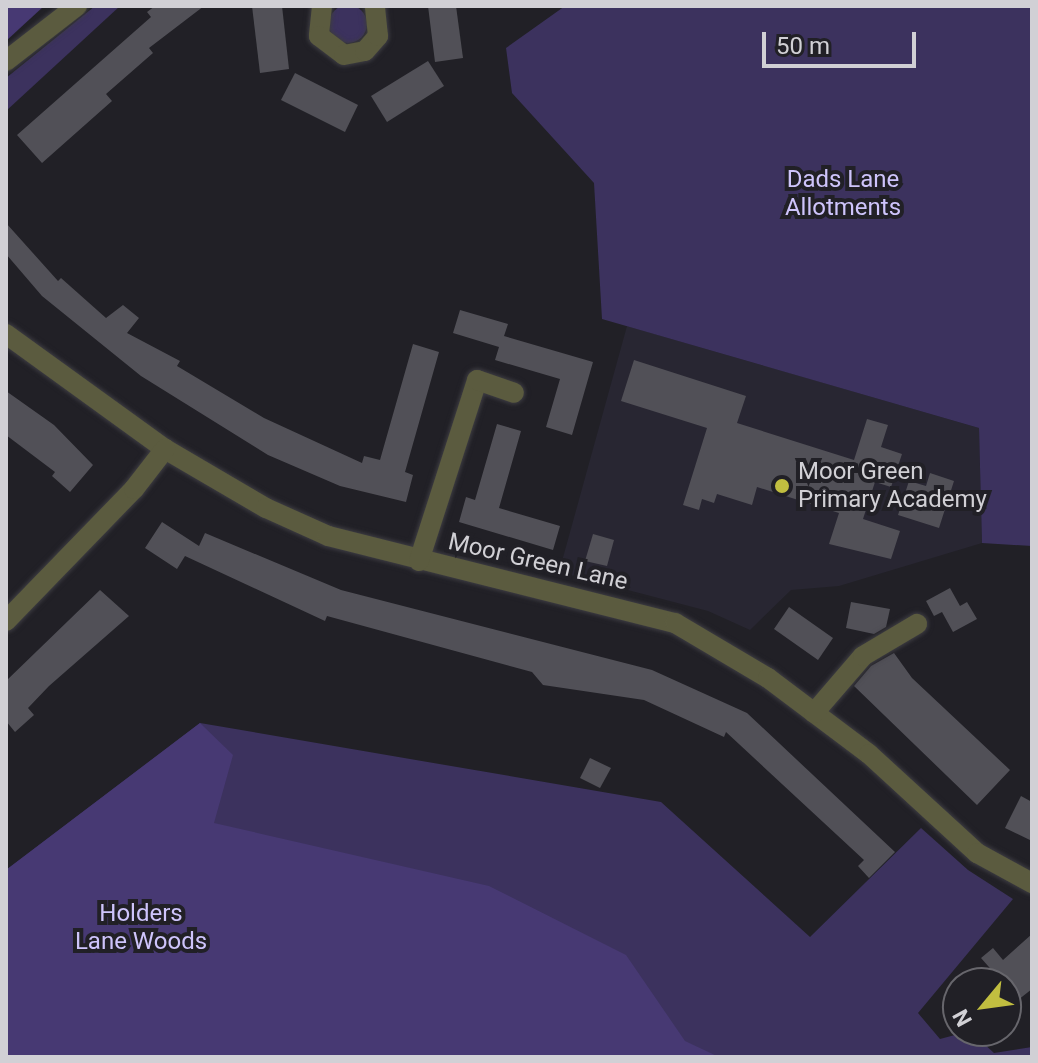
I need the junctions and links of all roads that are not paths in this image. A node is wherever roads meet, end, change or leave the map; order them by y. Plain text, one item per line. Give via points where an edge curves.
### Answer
1 (77, 6) edge
2 (322, 6) edge
3 (375, 6) edge
4 (6, 61) edge
5 (6, 334) edge
6 (514, 393) dead end
7 (165, 449) junction
8 (419, 561) junction
9 (6, 621) edge
10 (917, 624) dead end
11 (814, 713) junction
12 (1032, 883) edge

1 - 4 street
2 - 3 street via 319,36 344,55 365,51 378,36
5 - 7 street, Moor Green Lane
6 - 8 street via 477,380
7 - 8 street, Moor Green Lane via 316,530
7 - 9 street via 134,489
8 - 11 street, Moor Green Lane via 675,623 734,655
10 - 11 street via 863,656
11 - 12 street, Moor Green Lane via 869,754 977,853

